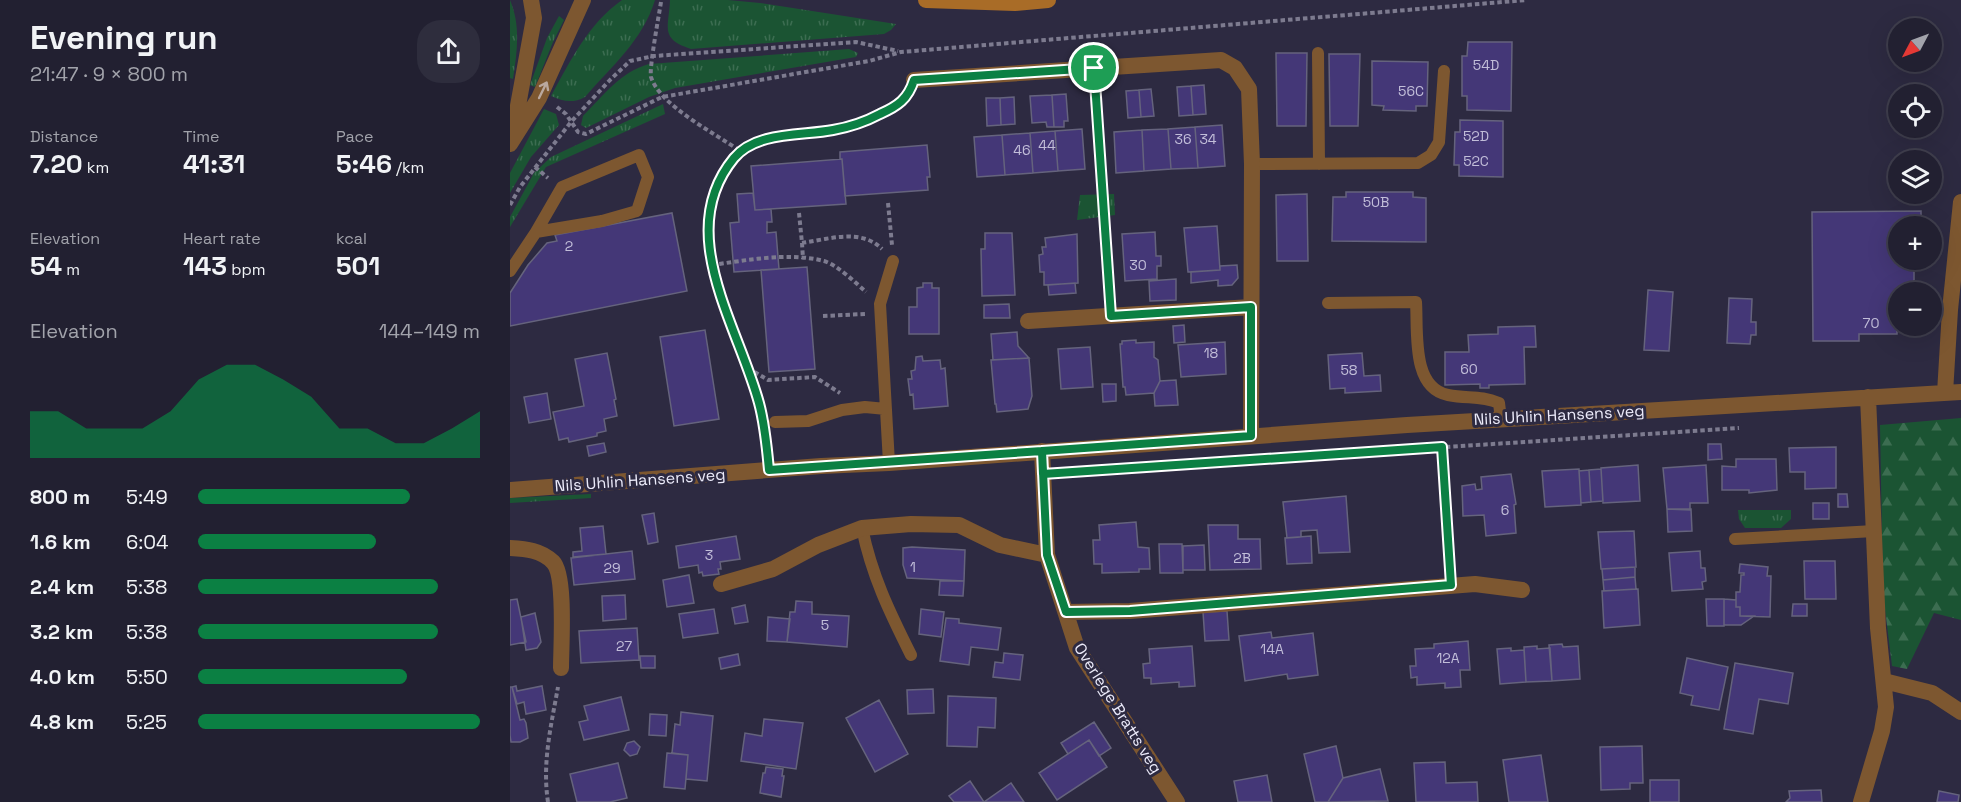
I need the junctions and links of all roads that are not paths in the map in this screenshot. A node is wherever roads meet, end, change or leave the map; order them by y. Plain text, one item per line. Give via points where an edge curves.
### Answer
1 (531, 0) edge
2 (584, 0) edge
3 (926, 0) edge
4 (1048, 0) edge
5 (1318, 53) dead end
6 (1444, 71) dead end
7 (914, 80) road end
8 (511, 142) edge
9 (1252, 164) junction
10 (1319, 164) junction
11 (1961, 202) edge
12 (536, 232) junction
13 (893, 261) road end
14 (510, 271) edge
15 (1328, 303) dead end
16 (1251, 307) junction
17 (1028, 321) dead end
18 (1953, 393) edge
19 (1868, 397) junction
20 (886, 410) junction
21 (1500, 419) junction
22 (767, 422) road end
23 (1251, 436) junction
24 (1042, 451) junction
25 (889, 463) junction
26 (510, 490) edge
27 (862, 528) junction
28 (1874, 531) junction
29 (1735, 539) dead end
30 (510, 548) edge
31 (1047, 555) junction
32 (721, 584) dead end
33 (1522, 590) dead end
34 (1066, 612) junction
35 (911, 655) dead end
36 (561, 668) road end
37 (1884, 681) junction
38 (1961, 712) edge
39 (1177, 802) edge
40 (1861, 802) edge

1 - 8 street via 534,18
8 -> 2 street via 539,98
3 - 4 main road
5 - 10 lane
6 - 10 lane via 1439,142 1431,155 1418,162
7 - 9 street via 1221,60 1235,68 1249,89
9 - 10 lane
9 - 16 street
11 - 18 street, Nils Uhlin Hansens veg via 1950,310
12 - 12 lane via 637,211 648,177 639,155 562,187
12 - 14 lane
13 - 20 lane via 880,304
15 - 21 lane via 1416,302 1420,361 1429,385 1448,395 1499,403
16 - 17 street
16 - 23 street
18 - 19 street, Nils Uhlin Hansens veg
19 - 21 street, Nils Uhlin Hansens veg
19 - 28 street
20 - 22 lane via 854,408 808,421
20 - 25 lane
21 - 23 street, Nils Uhlin Hansens veg
23 - 24 street, Nils Uhlin Hansens veg
24 - 25 street, Nils Uhlin Hansens veg
24 - 31 street, Overlege Bratts veg
25 - 26 street, Nils Uhlin Hansens veg
27 - 31 street via 959,525 1000,545
27 - 32 street via 773,569
27 - 35 lane via 882,597
28 - 29 lane
28 - 37 street
30 - 36 street via 530,549 555,564 561,581
31 - 34 street, Overlege Bratts veg
33 - 34 street via 1451,585 1130,611
34 - 39 street, Overlege Bratts veg via 1077,648
37 - 38 street via 1932,693
37 - 40 street via 1886,707 1882,731

